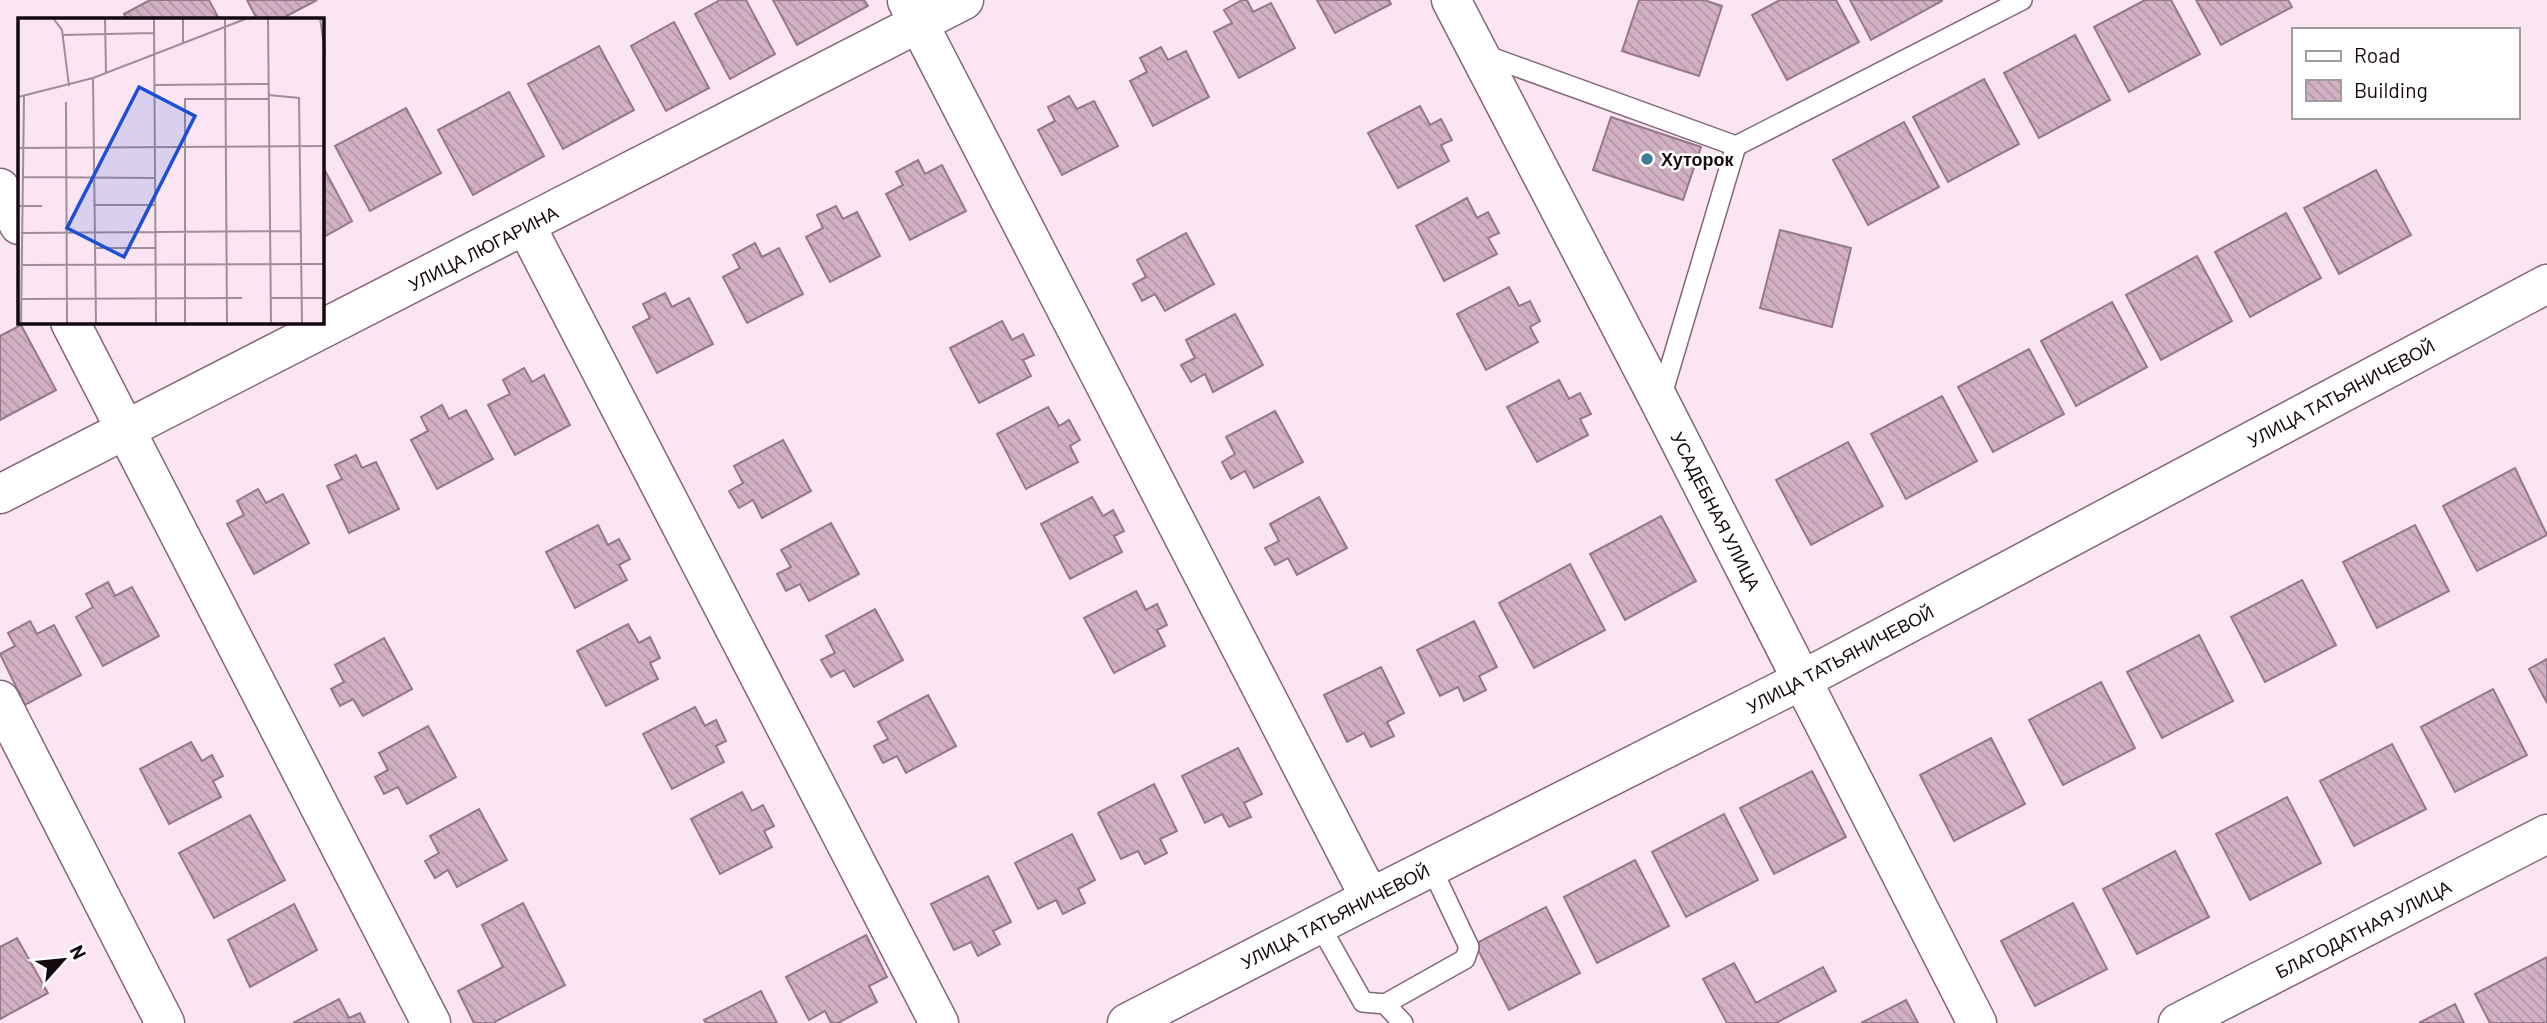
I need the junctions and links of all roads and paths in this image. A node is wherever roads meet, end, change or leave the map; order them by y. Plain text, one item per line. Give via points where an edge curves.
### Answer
1 (964, 0) edge
2 (1451, 0) edge
3 (2022, 0) edge
4 (913, 12) edge
5 (1478, 53) junction
6 (1736, 146) junction
7 (0, 188) edge
8 (18, 223) edge
9 (526, 226) junction
10 (2547, 284) edge
11 (71, 324) edge
12 (1660, 402) junction
13 (126, 430) junction
14 (0, 494) edge
15 (1802, 680) junction
16 (0, 700) edge
17 (2547, 834) edge
18 (1431, 867) junction
19 (1370, 898) junction
20 (1319, 924) junction
21 (1385, 1004) junction
22 (165, 1023) edge
23 (431, 1023) edge
24 (939, 1023) edge
25 (1128, 1023) edge
26 (1402, 1023) edge
27 (1977, 1023) edge
28 (2178, 1023) edge

1 - 4 street, УЛИЦА ЛЮГАРИНА
2 - 5 street, УСАДЕБНАЯ УЛИЦА
3 - 6 lane
4 - 9 street, УЛИЦА ЛЮГАРИНА
4 - 19 street
5 - 6 lane
5 - 12 street, УСАДЕБНАЯ УЛИЦА
6 - 12 lane
7 - 8 street
9 - 13 street, УЛИЦА ЛЮГАРИНА
9 - 24 street
10 - 15 street, УЛИЦА ТАТЬЯНИЧЕВОЙ
11 - 13 street
12 - 15 street, УСАДЕБНАЯ УЛИЦА
13 - 14 street, УЛИЦА ЛЮГАРИНА
13 - 23 street
15 - 18 street, УЛИЦА ТАТЬЯНИЧЕВОЙ
15 - 27 street, УСАДЕБНАЯ УЛИЦА
16 - 22 street
17 - 28 street, БЛАГОДАТНАЯ УЛИЦА
18 - 19 street, УЛИЦА ТАТЬЯНИЧЕВОЙ
18 - 21 lane via 1469,947 1465,959
19 - 20 street, УЛИЦА ТАТЬЯНИЧЕВОЙ
20 - 21 lane via 1363,1002
20 - 25 street, УЛИЦА ТАТЬЯНИЧЕВОЙ
21 - 26 lane

